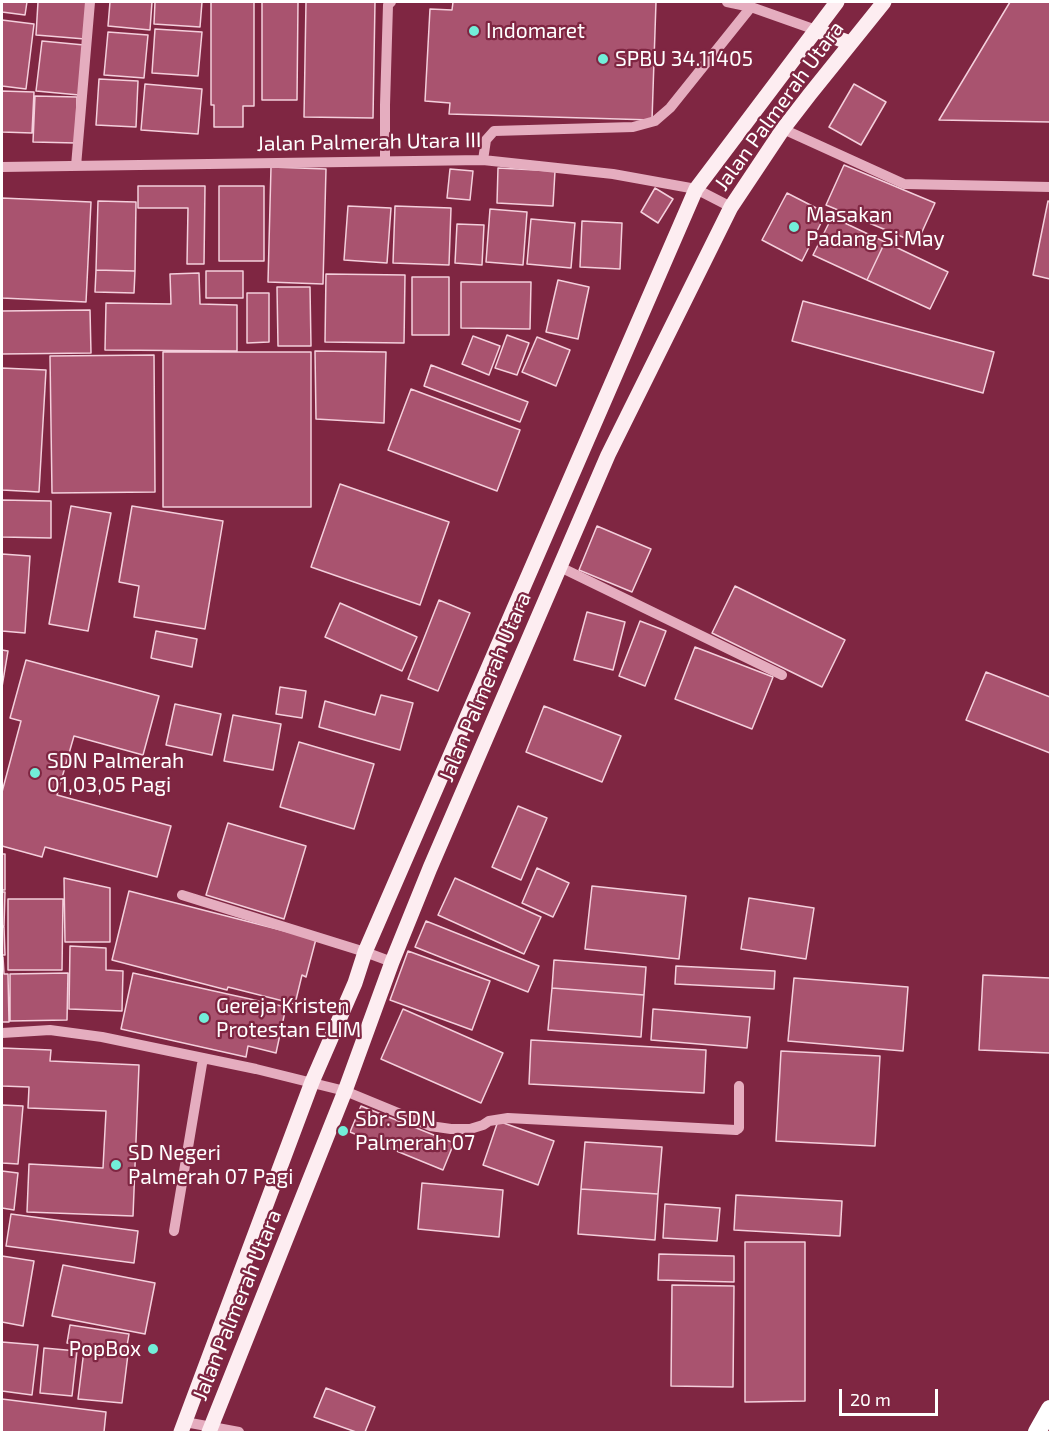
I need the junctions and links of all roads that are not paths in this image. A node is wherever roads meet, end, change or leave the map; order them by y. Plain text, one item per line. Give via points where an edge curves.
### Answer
1 (90, 2) edge
2 (391, 2) edge
3 (727, 2) edge
4 (837, 2) edge
5 (884, 2) edge
6 (752, 7) junction
7 (816, 30) junction
8 (850, 43) junction
9 (783, 129) junction
10 (483, 160) junction
11 (386, 161) junction
12 (75, 166) junction
13 (2, 167) edge
14 (1050, 187) edge
15 (696, 189) junction
16 (731, 207) junction
17 (544, 542) junction
18 (563, 560) junction
19 (782, 675) dead end
20 (406, 860) junction
21 (430, 868) junction
22 (182, 895) dead end
23 (365, 952) junction
24 (392, 962) junction
25 (2, 1033) edge
26 (203, 1058) junction
27 (312, 1082) junction
28 (739, 1086) dead end
29 (345, 1091) junction
30 (174, 1230) dead end
31 (1050, 1409) edge
32 (183, 1427) edge
33 (210, 1430) edge
34 (239, 1432) edge
35 (1037, 1432) edge

1 - 12 street
2 - 11 street
3 - 6 street
4 - 7 main road, Jalan Palmerah Utara
5 - 8 main road, Jalan Palmerah Utara
6 - 7 street
6 - 10 street via 655,121 633,127 494,131 486,140
7 - 8 main road
7 - 15 main road, Jalan Palmerah Utara
8 - 9 main road, Jalan Palmerah Utara
9 - 14 street via 904,184
9 - 16 main road, Jalan Palmerah Utara
10 - 11 street, Jalan Palmerah Utara III
10 - 15 street, Jalan Palmerah Utara III via 613,174
11 - 12 street, Jalan Palmerah Utara III
12 - 13 street, Jalan Palmerah Utara III
15 - 16 street, Jalan Palmerah Utara III
15 - 17 main road, Jalan Palmerah Utara
16 - 18 main road, Jalan Palmerah Utara via 608,455
17 - 18 main road
17 - 20 main road, Jalan Palmerah Utara
18 - 19 street
18 - 21 main road, Jalan Palmerah Utara
20 - 21 main road
20 - 23 main road, Jalan Palmerah Utara
21 - 24 main road, Jalan Palmerah Utara
22 - 23 street
23 - 24 street
23 - 27 main road, Jalan Palmerah Utara
24 - 29 main road, Jalan Palmerah Utara
25 - 26 street via 50,1030
26 - 27 street
26 - 30 street
27 - 29 street
27 - 32 main road, Jalan Palmerah Utara
28 - 29 street via 736,1130 508,1118 470,1129 451,1129 430,1126
29 - 33 main road, Jalan Palmerah Utara
31 - 35 highway
32 - 33 street
33 - 34 street

